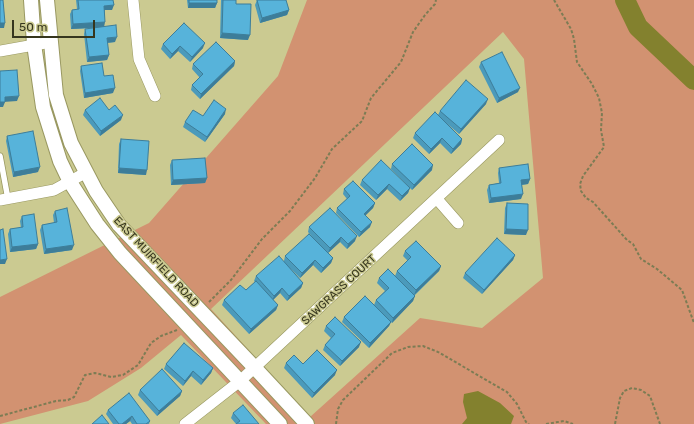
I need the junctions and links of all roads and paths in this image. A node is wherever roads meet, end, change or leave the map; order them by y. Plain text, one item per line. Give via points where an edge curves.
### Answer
1 (31, 0) edge
2 (47, 0) edge
3 (133, 0) edge
4 (436, 0) edge
5 (554, 0) edge
6 (50, 42) junction
7 (34, 44) junction
8 (0, 51) edge
9 (156, 96) dead end
10 (499, 140) dead end
11 (0, 156) edge
12 (85, 173) junction
13 (70, 182) junction
14 (4, 199) edge
15 (437, 199) junction
16 (458, 223) dead end
17 (200, 310) junction
18 (186, 322) junction
19 (694, 323) edge
20 (255, 368) junction
21 (240, 381) junction
22 (0, 416) edge
23 (185, 424) edge
24 (280, 424) edge
25 (307, 424) edge
26 (336, 424) edge
27 (529, 424) edge
28 (546, 424) edge
29 (573, 424) edge
30 (615, 424) edge
31 (660, 424) edge

1 - 7 street, EAST MUIRFIELD ROAD
2 - 6 street, EAST MUIRFIELD ROAD
3 - 9 street via 139,59
4 - 17 path via 436,4 413,32 401,62 371,98 362,121 332,149 315,178 290,211 262,239 231,280
5 - 19 path via 570,29 577,62 592,84 602,113 604,147 583,176 581,191 633,244 641,259 682,290
6 - 7 street
6 - 12 street, EAST MUIRFIELD ROAD via 56,95 71,143
7 - 8 street
7 - 13 street, EAST MUIRFIELD ROAD via 43,107 60,161
10 - 15 street, SAWGRASS COURT
11 - 14 lane
12 - 13 street
12 - 17 street, EAST MUIRFIELD ROAD via 119,225
13 - 14 street via 54,190
13 - 18 street, EAST MUIRFIELD ROAD via 97,224 120,253
15 - 16 street
15 - 20 street, SAWGRASS COURT
17 - 20 street, EAST MUIRFIELD ROAD
18 - 21 street, EAST MUIRFIELD ROAD
18 - 22 path via 176,331 161,336 151,344 138,365 123,375 85,375 74,397 68,400
20 - 21 street, SAWGRASS COURT
20 - 25 street, EAST MUIRFIELD ROAD
21 - 23 street, SAWGRASS COURT
21 - 24 street, EAST MUIRFIELD ROAD
26 - 27 path via 338,408 343,400 392,354 423,346 508,392
28 - 29 path via 564,421
30 - 31 path via 620,398 624,391 632,388 650,396

